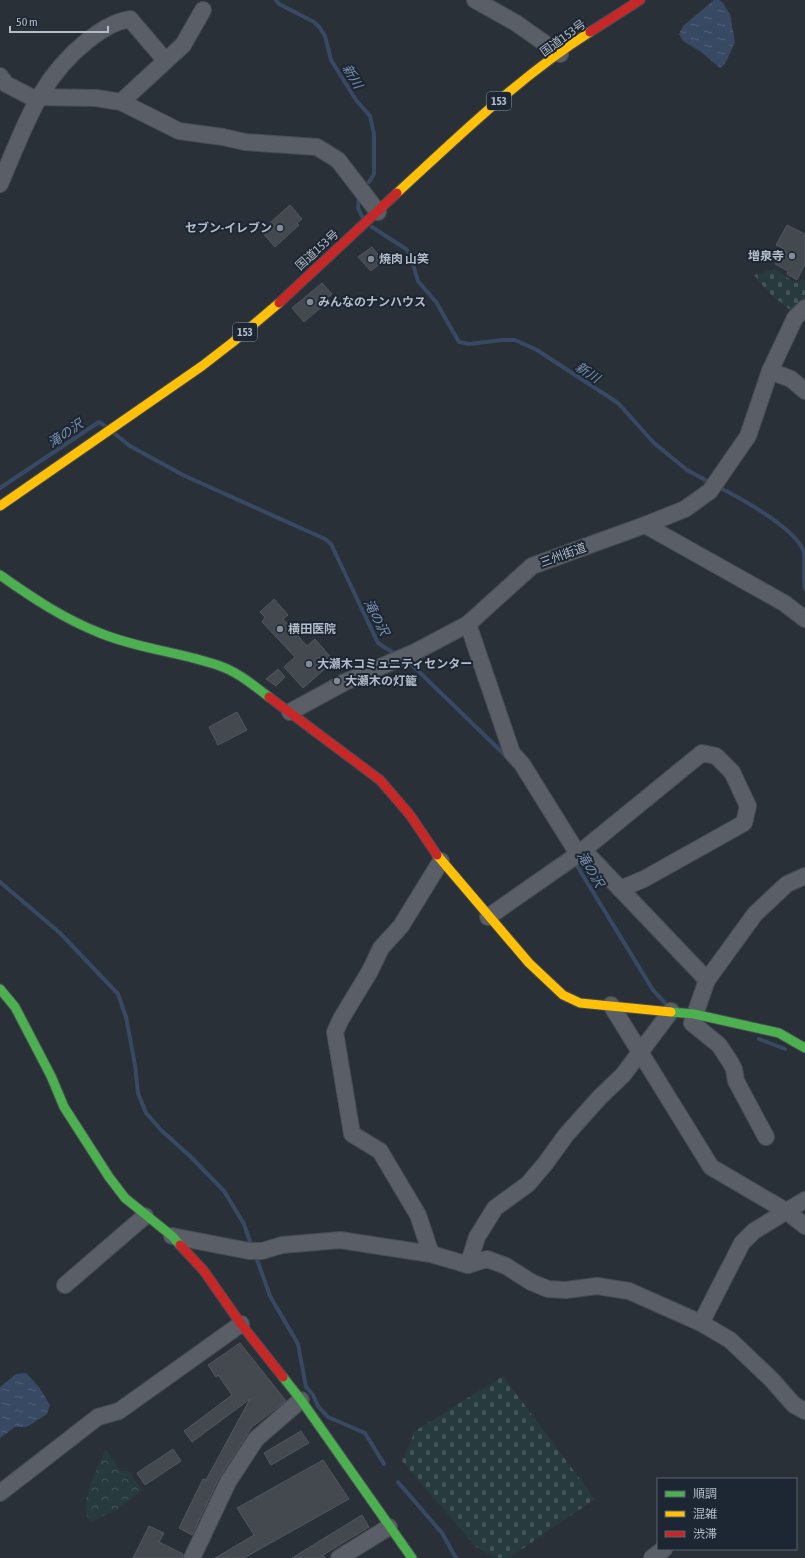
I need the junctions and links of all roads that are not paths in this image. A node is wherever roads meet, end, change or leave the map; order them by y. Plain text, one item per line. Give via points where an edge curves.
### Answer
1 (475, 0) edge
2 (640, 0) edge
3 (202, 10) dead end
4 (560, 54) junction
5 (165, 60) junction
6 (0, 76) edge
7 (38, 97) junction
8 (121, 102) junction
9 (0, 184) edge
10 (374, 215) junction
11 (805, 308) edge
12 (770, 371) junction
13 (805, 391) edge
14 (0, 506) edge
15 (645, 525) junction
16 (0, 575) edge
17 (805, 619) edge
18 (468, 624) junction
19 (290, 712) junction
20 (573, 857) junction
21 (441, 861) junction
22 (805, 876) edge
23 (620, 889) junction
24 (488, 917) junction
25 (707, 980) junction
26 (0, 989) edge
27 (611, 1005) junction
28 (671, 1011) junction
29 (694, 1014) junction
30 (805, 1048) edge
31 (640, 1052) junction
32 (766, 1137) dead end
33 (805, 1200) edge
34 (786, 1211) junction
35 (145, 1216) junction
36 (805, 1226) edge
37 (172, 1236) junction
38 (432, 1254) junction
39 (468, 1265) junction
40 (65, 1285) dead end
41 (701, 1323) junction
42 (241, 1324) junction
43 (301, 1400) junction
44 (805, 1411) edge
45 (0, 1493) edge
46 (389, 1527) junction
47 (663, 1550) edge
48 (192, 1558) edge
49 (339, 1558) edge
50 (412, 1558) edge
51 (652, 1558) edge

1 - 4 street via 516,23
2 - 4 main road, 国道153号 / 153
3 - 5 street via 183,45
4 - 10 main road, 国道153号 / 153 via 475,122
5 - 7 street via 130,19 120,21 100,31 73,52 52,75
5 - 8 street
6 - 7 street via 6,84
7 - 8 street via 96,98
7 - 9 street
8 - 10 street via 179,131 244,142 317,148 338,160
10 - 14 main road, 国道153号 / 153 via 248,330 198,370
11 - 12 street via 794,318
12 - 13 street via 791,379
12 - 15 street, 三州街道 via 748,436 710,491 685,509
15 - 17 street via 784,603
15 - 18 street, 三州街道 via 532,566
16 - 19 main road via 38,601 100,633 209,662 237,674
18 - 19 street, 三州街道 via 410,654 345,682
18 - 20 street via 512,753 522,764
19 - 21 main road via 380,780 410,815
20 - 23 street via 590,856
20 - 23 street via 702,753 716,756 732,772 748,806 744,823 644,879
20 - 24 street
21 - 24 main road
21 - 38 street via 401,926 381,948 335,1032 352,1134 380,1151 418,1215
22 - 25 street via 787,884 755,914
23 - 25 street
24 - 27 main road via 528,963 563,995 580,1003
25 - 29 street
26 - 35 main road via 15,1007 64,1107 109,1177 125,1198
27 - 28 main road
27 - 31 street
28 - 29 main road
28 - 31 street
29 - 30 main road via 779,1033
29 - 32 street via 692,1023 719,1045 734,1068 736,1081
31 - 34 street via 711,1167
31 - 39 street via 624,1074 566,1135 528,1184 494,1208 477,1237
33 - 34 street
34 - 36 street
34 - 41 street via 754,1231 742,1243
35 - 37 main road
35 - 40 street
37 - 38 street via 254,1251 282,1245 340,1240
37 - 42 main road via 204,1271
38 - 39 street
39 - 41 street via 487,1259 506,1266 531,1282 548,1289 566,1290 597,1286 629,1291
41 - 44 street via 730,1340 772,1379 794,1405
42 - 43 main road
42 - 45 street via 119,1411 98,1416
43 - 46 main road
43 - 48 street via 256,1439 228,1482
46 - 49 street
46 - 50 main road
47 - 51 street

